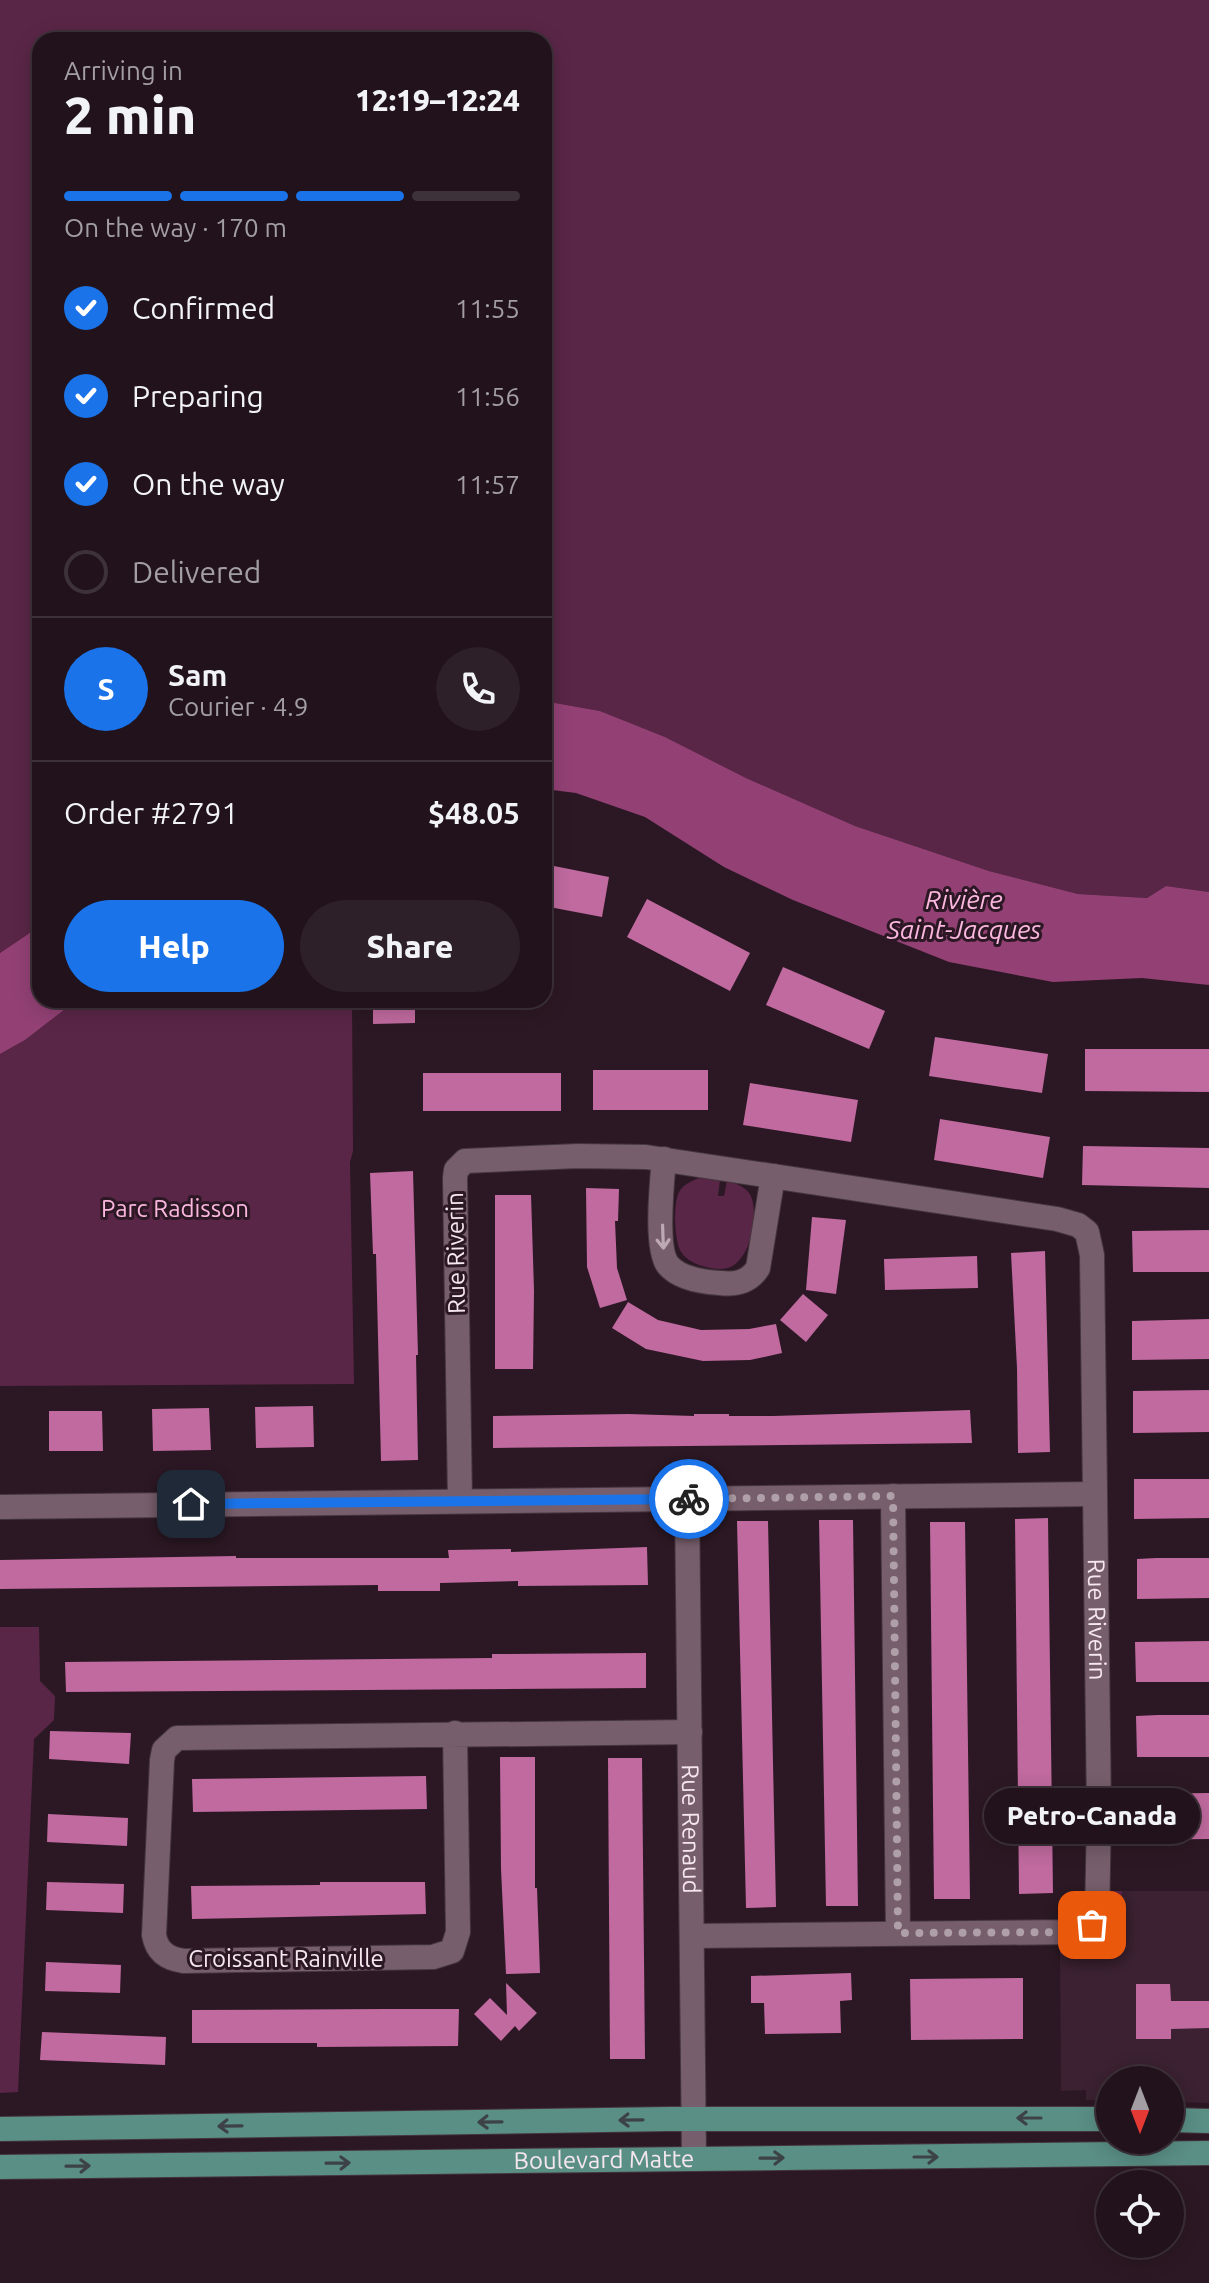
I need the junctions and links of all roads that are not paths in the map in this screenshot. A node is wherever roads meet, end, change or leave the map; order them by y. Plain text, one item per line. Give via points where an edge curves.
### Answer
1 (664, 1159) junction
2 (773, 1176) junction
3 (1094, 1494) junction
4 (893, 1496) junction
5 (687, 1499) junction
6 (460, 1501) junction
7 (0, 1507) edge
8 (690, 1732) junction
9 (455, 1733) junction
10 (898, 1933) junction
11 (692, 1936) junction
12 (694, 2119) junction
13 (1096, 2119) edge
14 (1184, 2120) edge
15 (1209, 2121) edge
16 (0, 2129) edge
17 (1209, 2153) edge
18 (694, 2159) junction
19 (0, 2167) edge

1 - 2 street, Rue Riverin
1 -> 2 street via 663,1256 674,1270 703,1281 739,1283 754,1275
1 - 6 street, Rue Riverin via 471,1159 456,1170
2 - 3 street, Rue Riverin via 1057,1219 1087,1232 1092,1255
3 - 4 street
3 - 10 street, Rue Riverin via 1097,1919 1076,1932
4 - 5 street
4 - 10 street
5 - 6 street
5 - 8 street, Rue Renaud
6 - 7 street
8 - 9 street, Croissant Rainville
8 - 11 street, Rue Renaud
9 - 9 street, Croissant Rainville via 177,1738 162,1760 154,1935 158,1947 184,1961 433,1957 452,1951 458,1932
10 - 11 street, Rue Riverin
11 - 12 street, Rue Renaud
13 -> 12 main road, Boulevard Matte
12 -> 16 main road, Boulevard Matte
12 - 18 street, Rue Renaud
14 - 15 main road
18 -> 17 main road, Boulevard Matte
19 -> 18 main road, Boulevard Matte

